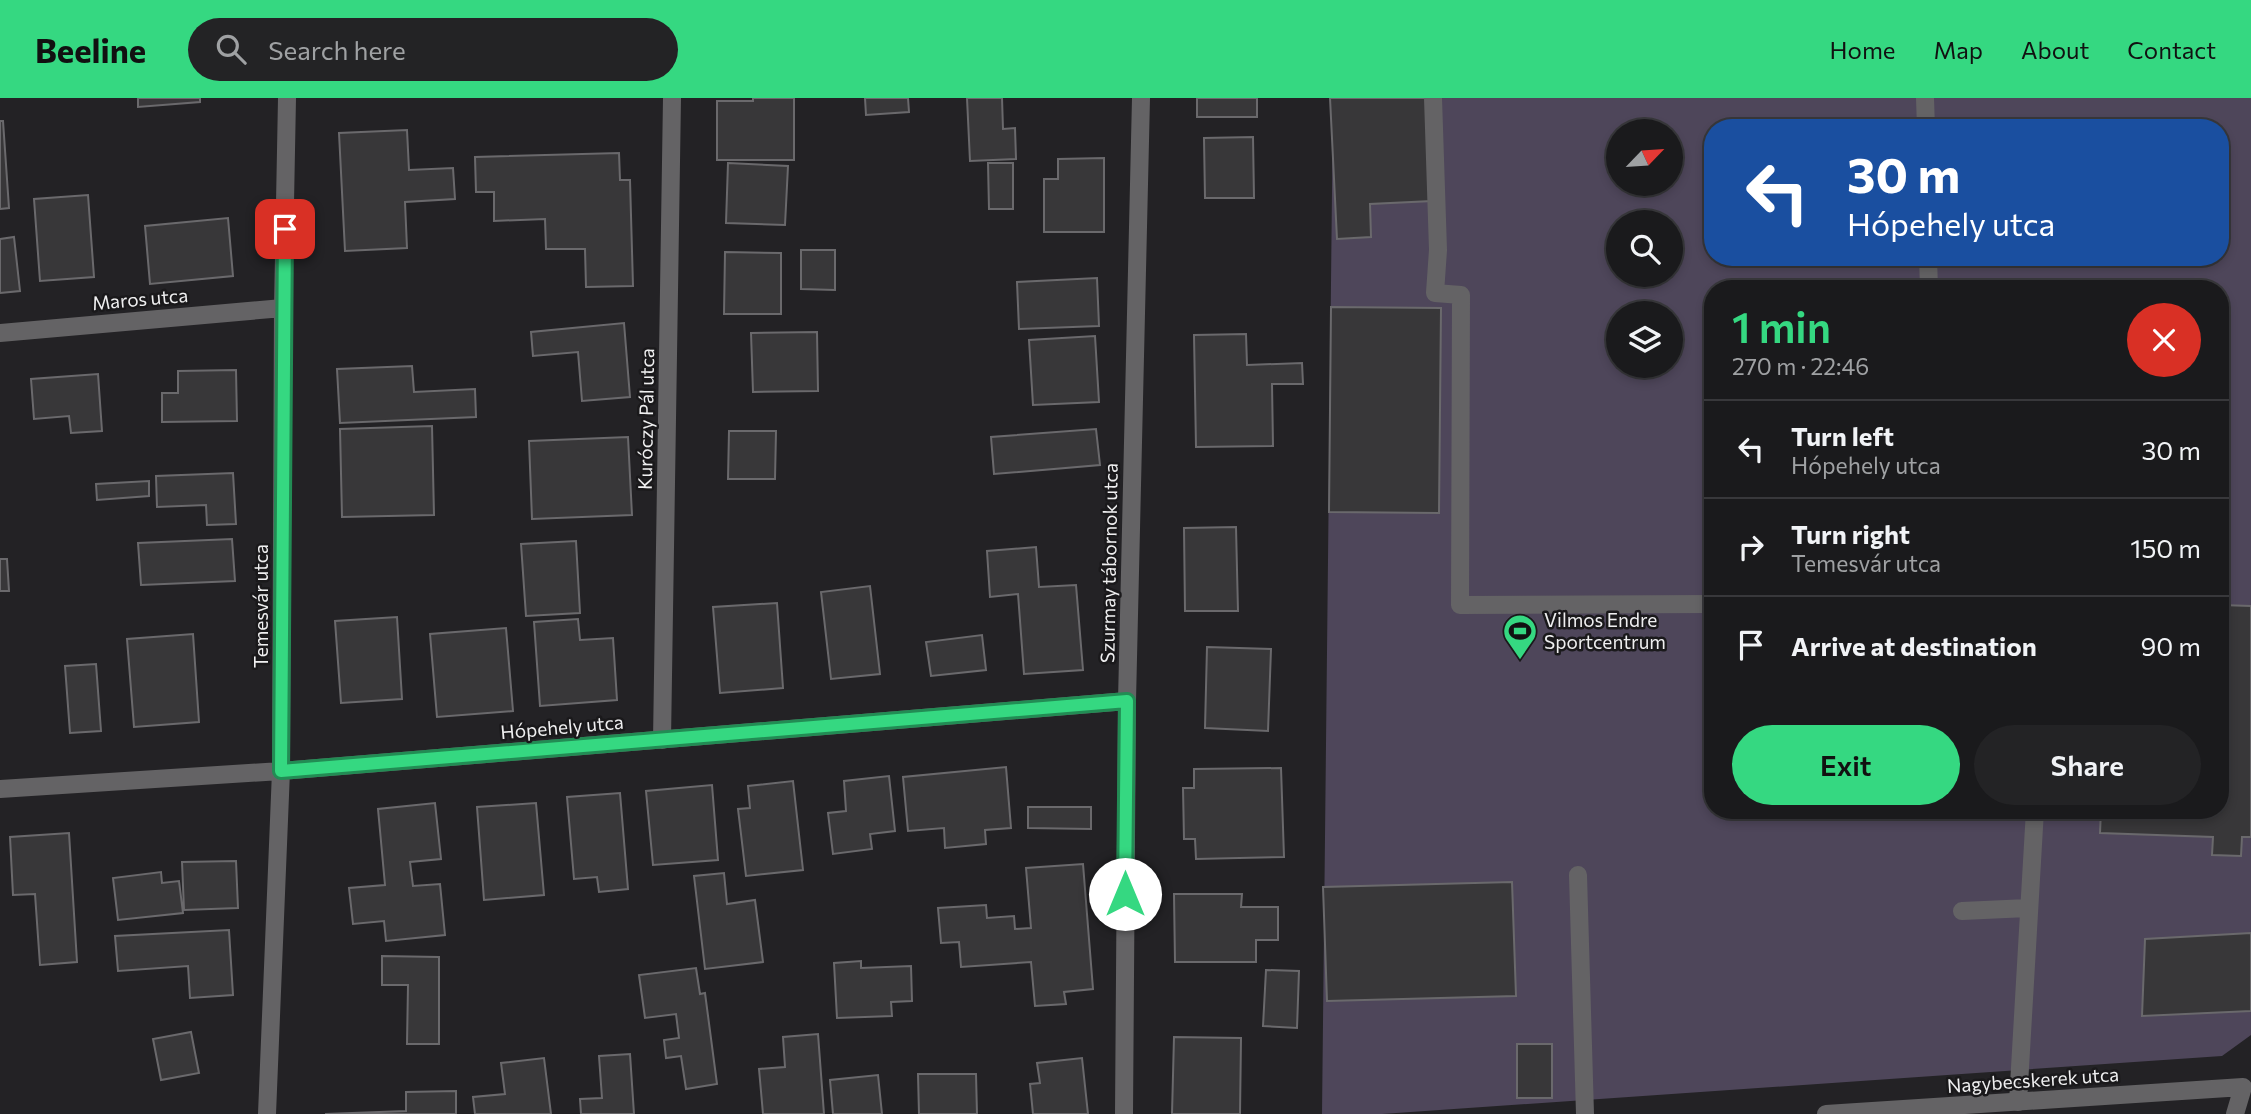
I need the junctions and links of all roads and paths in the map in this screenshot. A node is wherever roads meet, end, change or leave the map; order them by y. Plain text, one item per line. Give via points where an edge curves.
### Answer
1 (287, 98) edge
2 (672, 98) edge
3 (1141, 98) edge
4 (1433, 98) edge
5 (1925, 98) edge
6 (1926, 119) edge
7 (283, 308) junction
8 (0, 333) edge
9 (1704, 604) edge
10 (1127, 701) junction
11 (662, 740) junction
12 (281, 771) junction
13 (0, 789) edge
14 (2034, 819) edge
15 (1578, 875) dead end
16 (2028, 908) junction
17 (1962, 911) dead end
18 (2018, 1102) junction
19 (267, 1114) edge
20 (1124, 1114) edge
21 (1585, 1114) edge
22 (1825, 1114) edge
23 (2235, 1114) edge

1 - 7 street, Temesvár utca
2 - 11 street, Kuróczy Pál utca
3 - 10 street, Szurmay tábornok utca
4 - 9 street via 1435,293 1461,295 1460,605
5 - 6 street
7 - 8 street, Maros utca
7 - 12 street, Temesvár utca
10 - 11 street, Hópehely utca
10 - 20 street, Szurmay tábornok utca
11 - 12 street, Hópehely utca
12 - 13 street, Hópehely utca
12 - 19 street, Temesvár utca
14 - 16 street
15 - 21 street
16 - 17 street
16 - 18 street
18 - 22 street, Nagybecskerek utca
18 - 23 street, Nagybecskerek utca via 2243,1087

